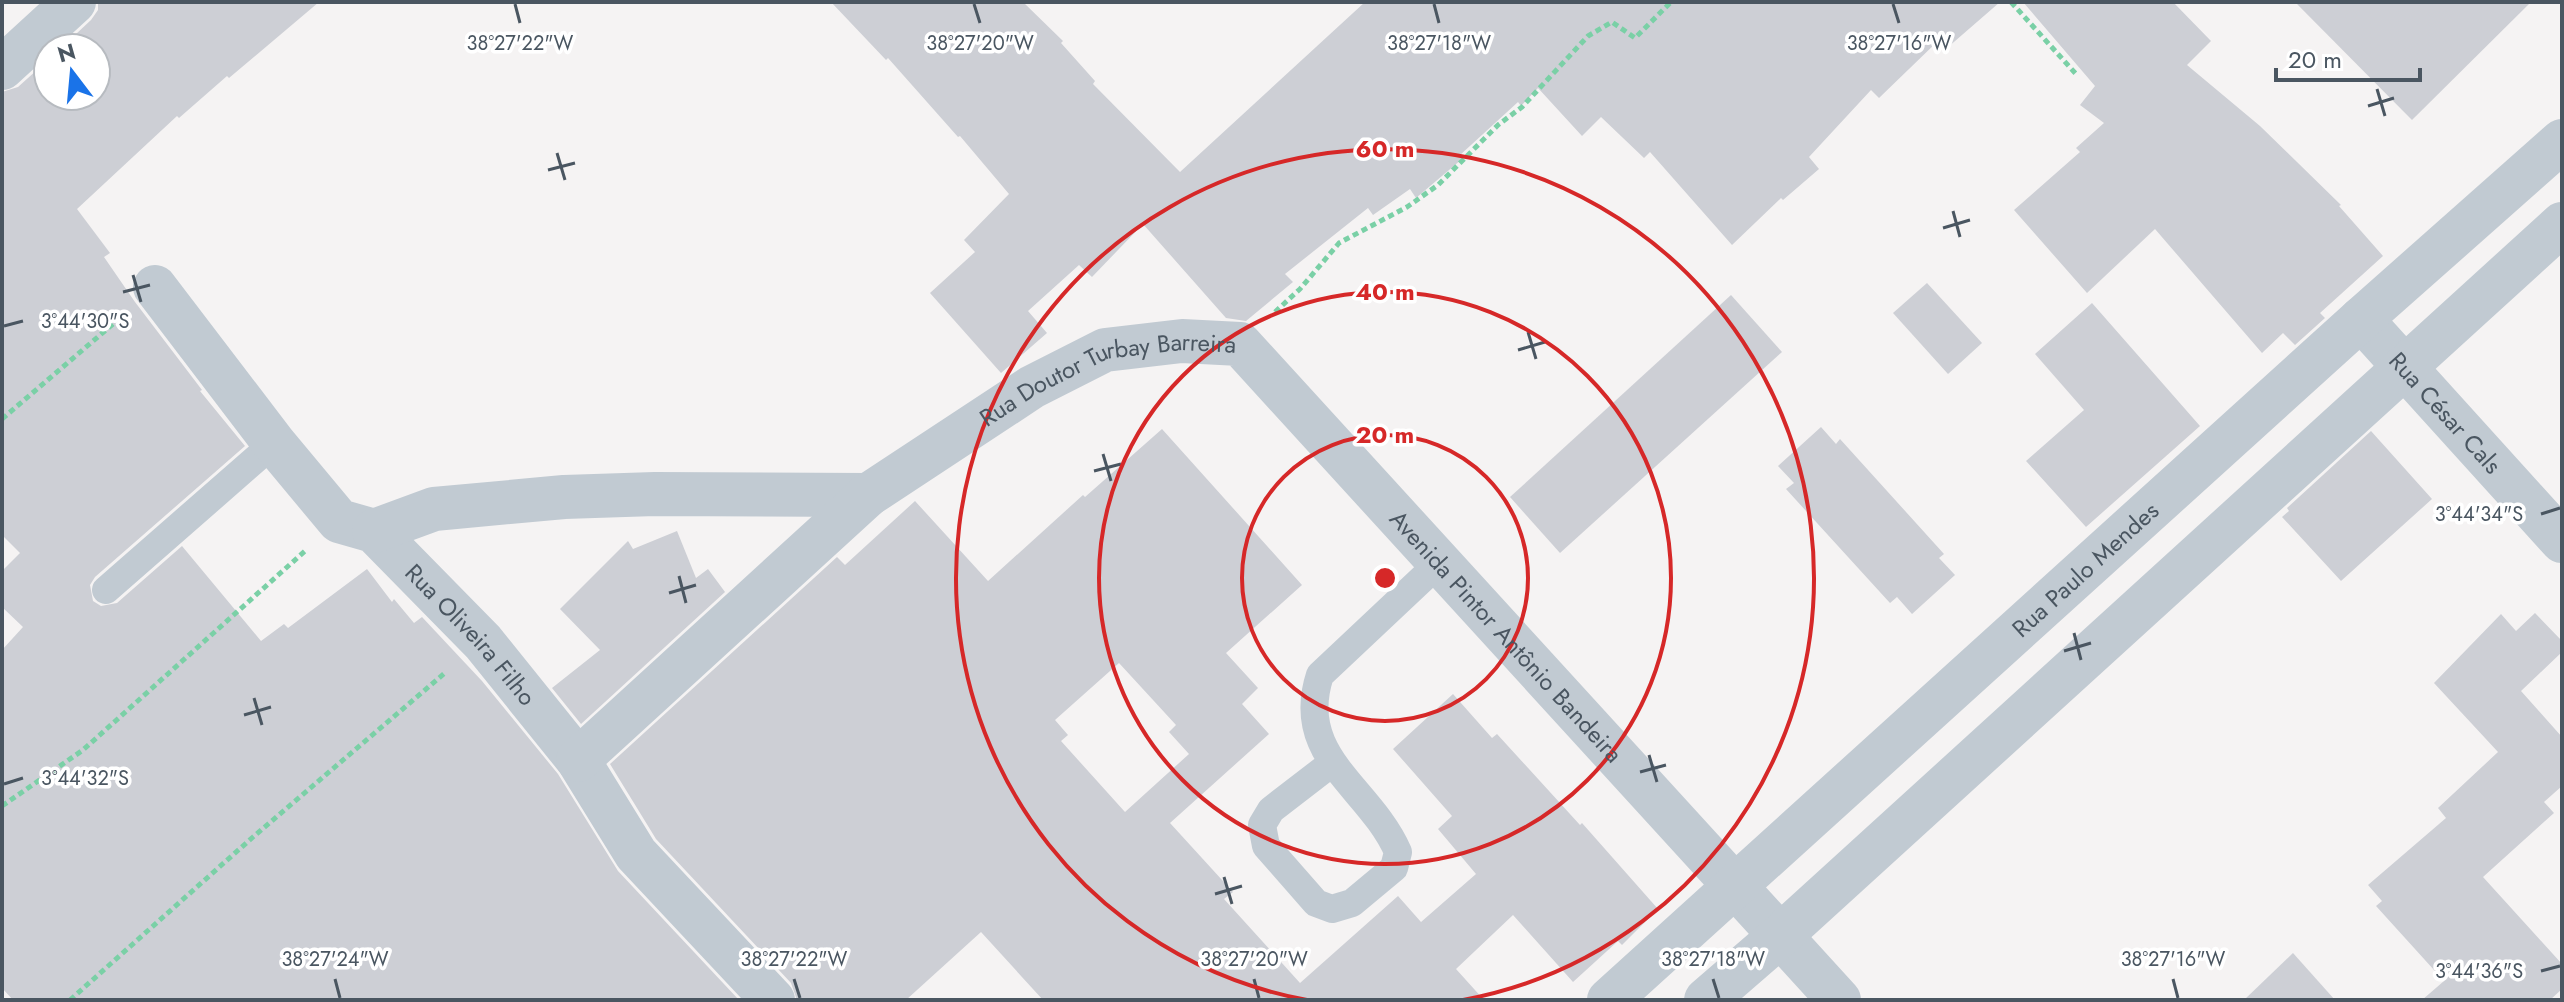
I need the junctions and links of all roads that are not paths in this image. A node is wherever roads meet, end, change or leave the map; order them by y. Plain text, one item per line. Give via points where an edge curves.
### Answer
1 (74, 2) edge
2 (2, 68) edge
3 (2562, 141) edge
4 (2562, 224) edge
5 (155, 287) road end
6 (2361, 319) junction
7 (1240, 344) joint
8 (2404, 365) junction
9 (274, 443) junction
10 (868, 495) junction
11 (356, 526) junction
12 (2562, 541) edge
13 (1439, 563) junction
14 (106, 590) dead end
15 (578, 760) junction
16 (1332, 763) junction
17 (1733, 886) junction
18 (1780, 936) junction
19 (773, 1000) edge
20 (1609, 1000) edge
21 (1706, 1000) edge
22 (1839, 1000) edge

1 - 2 street
3 - 6 street, Rua Paulo Mendes
4 - 8 street
5 - 9 street, Rua Oliveira Filho
6 - 8 street, Rua César Cals
6 - 17 street, Rua Paulo Mendes
7 - 10 street, Rua Doutor Turbay Barreira via 1182,341 1105,350 1032,387
7 - 13 street, Avenida Pintor Antônio Bandeira
8 - 12 street, Rua César Cals
8 - 18 street
9 - 11 street, Rua Oliveira Filho
9 - 14 lane
10 - 11 street via 564,497 434,509
10 - 15 street, Rua Doutor Turbay Barreira
11 - 15 street, Rua Oliveira Filho via 483,642
13 - 16 lane via 1320,675 1313,695 1316,725
13 - 17 street, Avenida Pintor Antônio Bandeira
15 - 19 street, Rua Oliveira Filho via 636,854
16 - 16 lane via 1389,830 1398,852 1394,868 1352,903 1332,909 1316,903 1266,846 1262,825 1271,810
17 - 18 street, Avenida Pintor Antônio Bandeira
17 - 20 street, Rua Paulo Mendes
18 - 21 street
18 - 22 street, Avenida Pintor Antônio Bandeira

